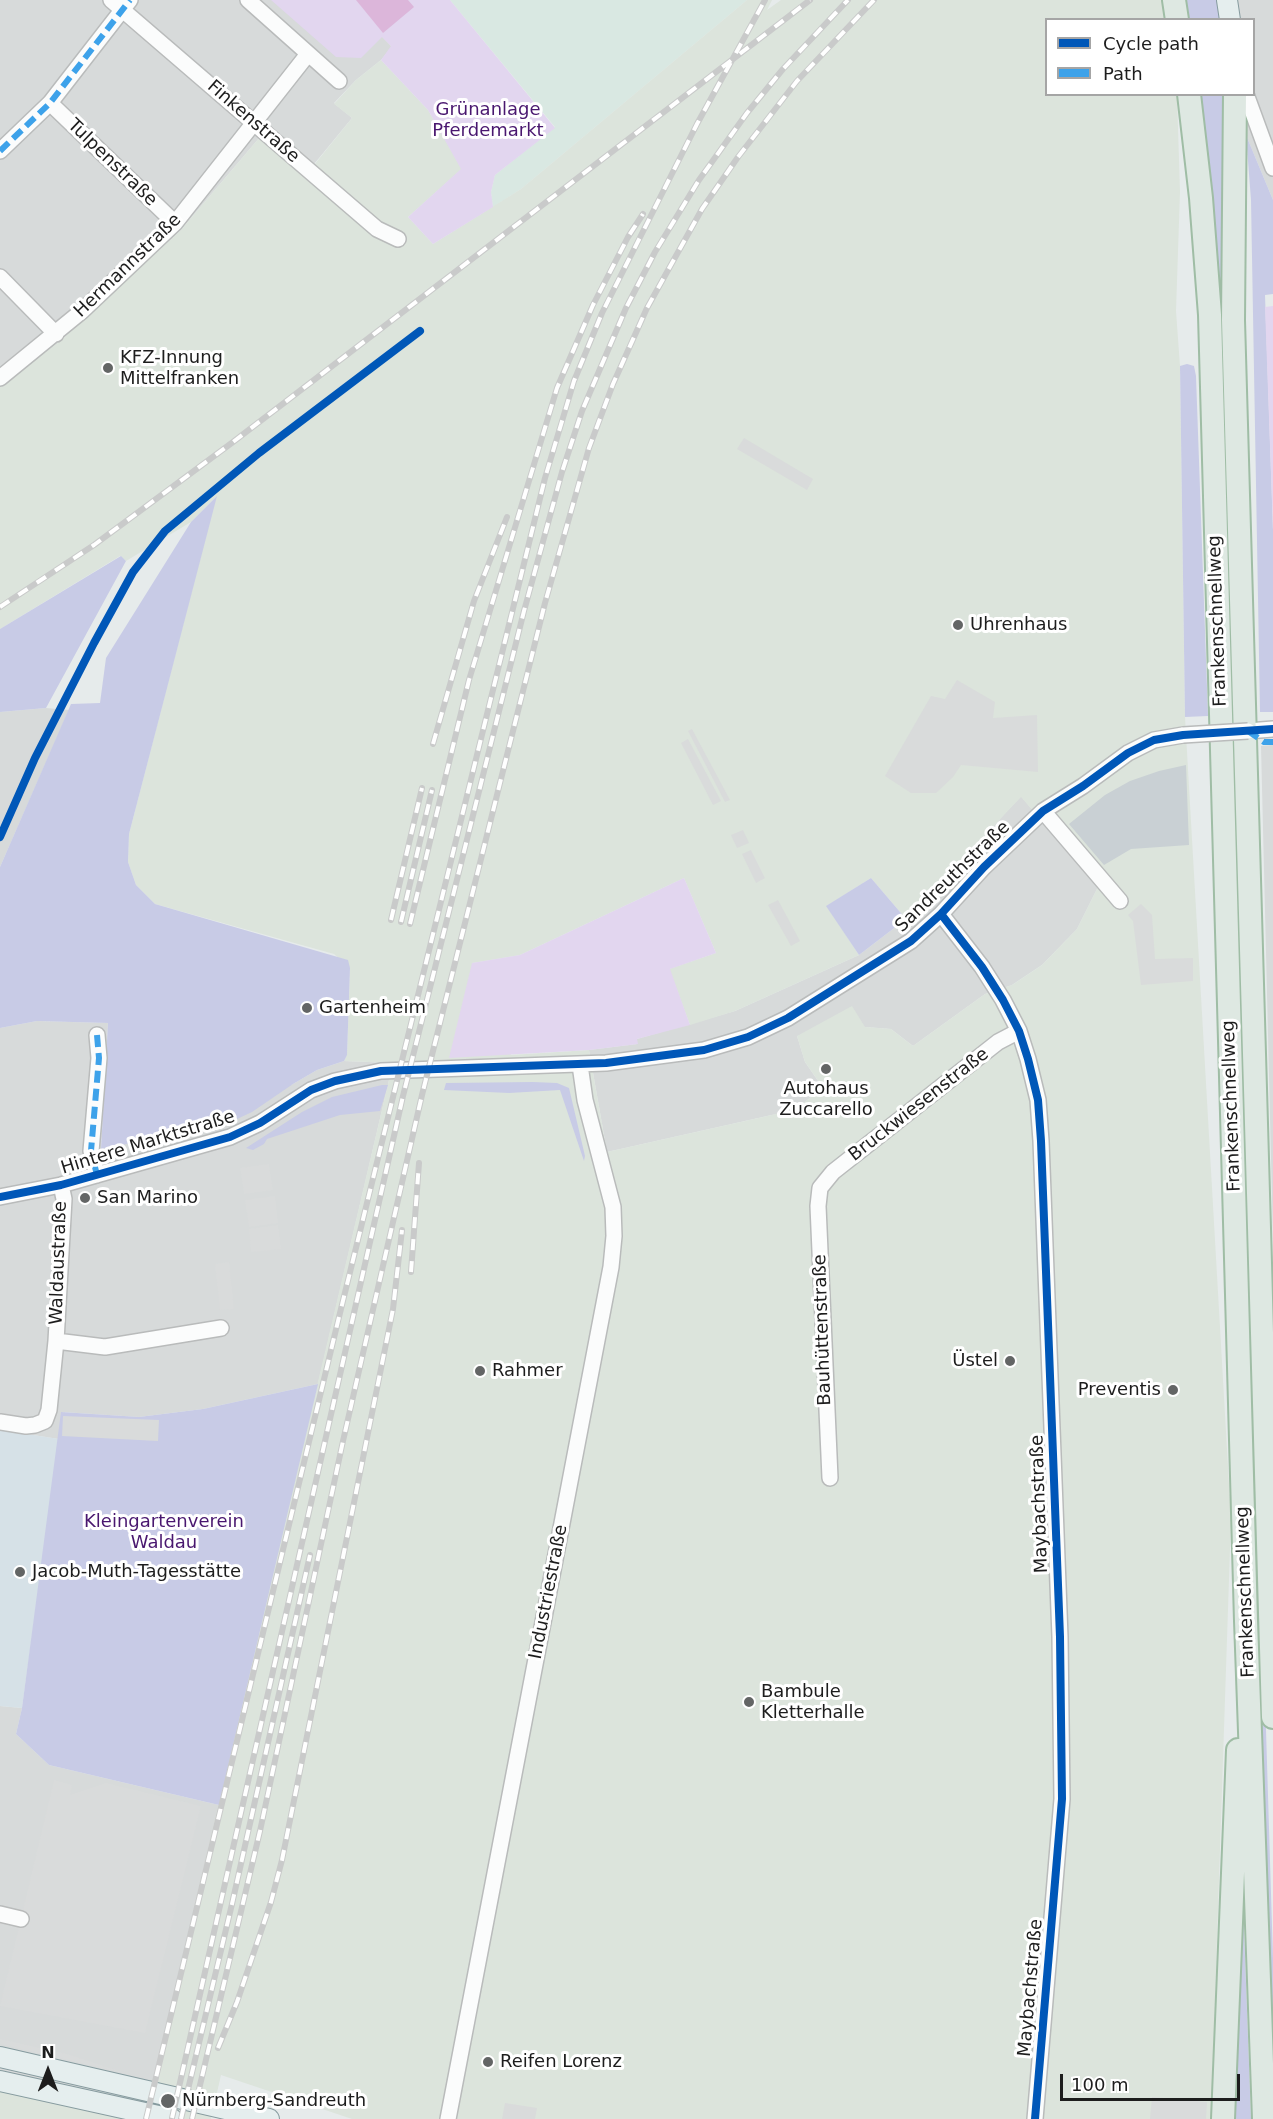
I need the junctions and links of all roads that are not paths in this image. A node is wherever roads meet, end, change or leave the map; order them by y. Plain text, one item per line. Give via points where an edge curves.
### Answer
1 (248, 0) edge
2 (1174, 0) edge
3 (1227, 0) edge
4 (121, 3) edge
5 (1178, 18) edge
6 (1230, 18) edge
7 (308, 54) junction
8 (339, 81) dead end
9 (1189, 96) edge
10 (1235, 96) edge
11 (1247, 96) edge
12 (50, 103) junction
13 (253, 122) junction
14 (0, 151) edge
15 (1273, 168) edge
16 (175, 223) junction
17 (398, 239) dead end
18 (0, 277) edge
19 (56, 334) junction
20 (0, 378) edge
21 (1273, 729) edge
22 (1043, 811) junction
23 (1120, 901) dead end
24 (941, 915) junction
25 (1018, 1031) junction
26 (97, 1035) dead end
27 (580, 1065) junction
28 (97, 1174) junction
29 (823, 1183) joint
30 (61, 1185) junction
31 (0, 1197) edge
32 (221, 1328) dead end
33 (56, 1341) junction
34 (0, 1422) edge
35 (830, 1478) dead end
36 (1268, 1563) junction
37 (1245, 1574) junction
38 (1273, 1605) edge
39 (1273, 1717) edge
40 (0, 1914) edge
41 (21, 1919) dead end
42 (0, 2057) edge
43 (0, 2080) edge
44 (172, 2119) edge
45 (269, 2119) edge
46 (448, 2119) edge
47 (1035, 2119) edge
48 (1223, 2119) edge
49 (1263, 2119) edge

1 - 7 street
2 - 5 highway
3 - 6 main road
4 - 12 street
4 - 13 street, Finkenstraße
7 - 8 street
7 - 13 street, Hermannstraße
9 - 37 highway, Frankenschnellweg via 1210,326
10 - 36 highway, Frankenschnellweg via 1233,320
11 - 15 street
12 - 14 street
12 - 16 street, Tulpenstraße
13 - 16 street, Hermannstraße
13 - 17 street, Finkenstraße via 377,229
16 - 19 street, Hermannstraße
18 - 19 street
19 - 20 street, Hermannstraße
21 - 22 street, Sandreuthstraße, bridge via 1154,740 1128,753
22 - 23 street
22 - 24 street, Sandreuthstraße
24 - 25 street, Maybachstraße via 982,967
24 - 27 street, Sandreuthstraße via 910,941 827,995 748,1037 704,1050
25 - 29 street, Bruckwiesenstraße via 989,1049
25 - 47 street, Maybachstraße via 1038,1100 1041,1141 1060,1646 1062,1799
26 - 28 street via 99,1058 91,1151
27 - 28 street, Hintere Marktstraße via 381,1071 335,1081 311,1090 230,1137
27 - 46 street, Industriestraße via 585,1100 613,1207 611,1267
28 - 30 street, Hintere Marktstraße
29 - 35 street, Bauhüttenstraße via 818,1206
30 - 31 street, Hintere Marktstraße
30 - 33 street, Waldaustraße via 64,1199
32 - 33 street, Waldaustraße via 105,1347
33 - 34 street, Waldaustraße via 45,1421 26,1426
36 - 38 highway
36 - 39 highway, Frankenschnellweg
37 - 48 highway
37 - 49 highway, Frankenschnellweg
40 - 41 street
42 - 45 main road
43 - 44 main road

